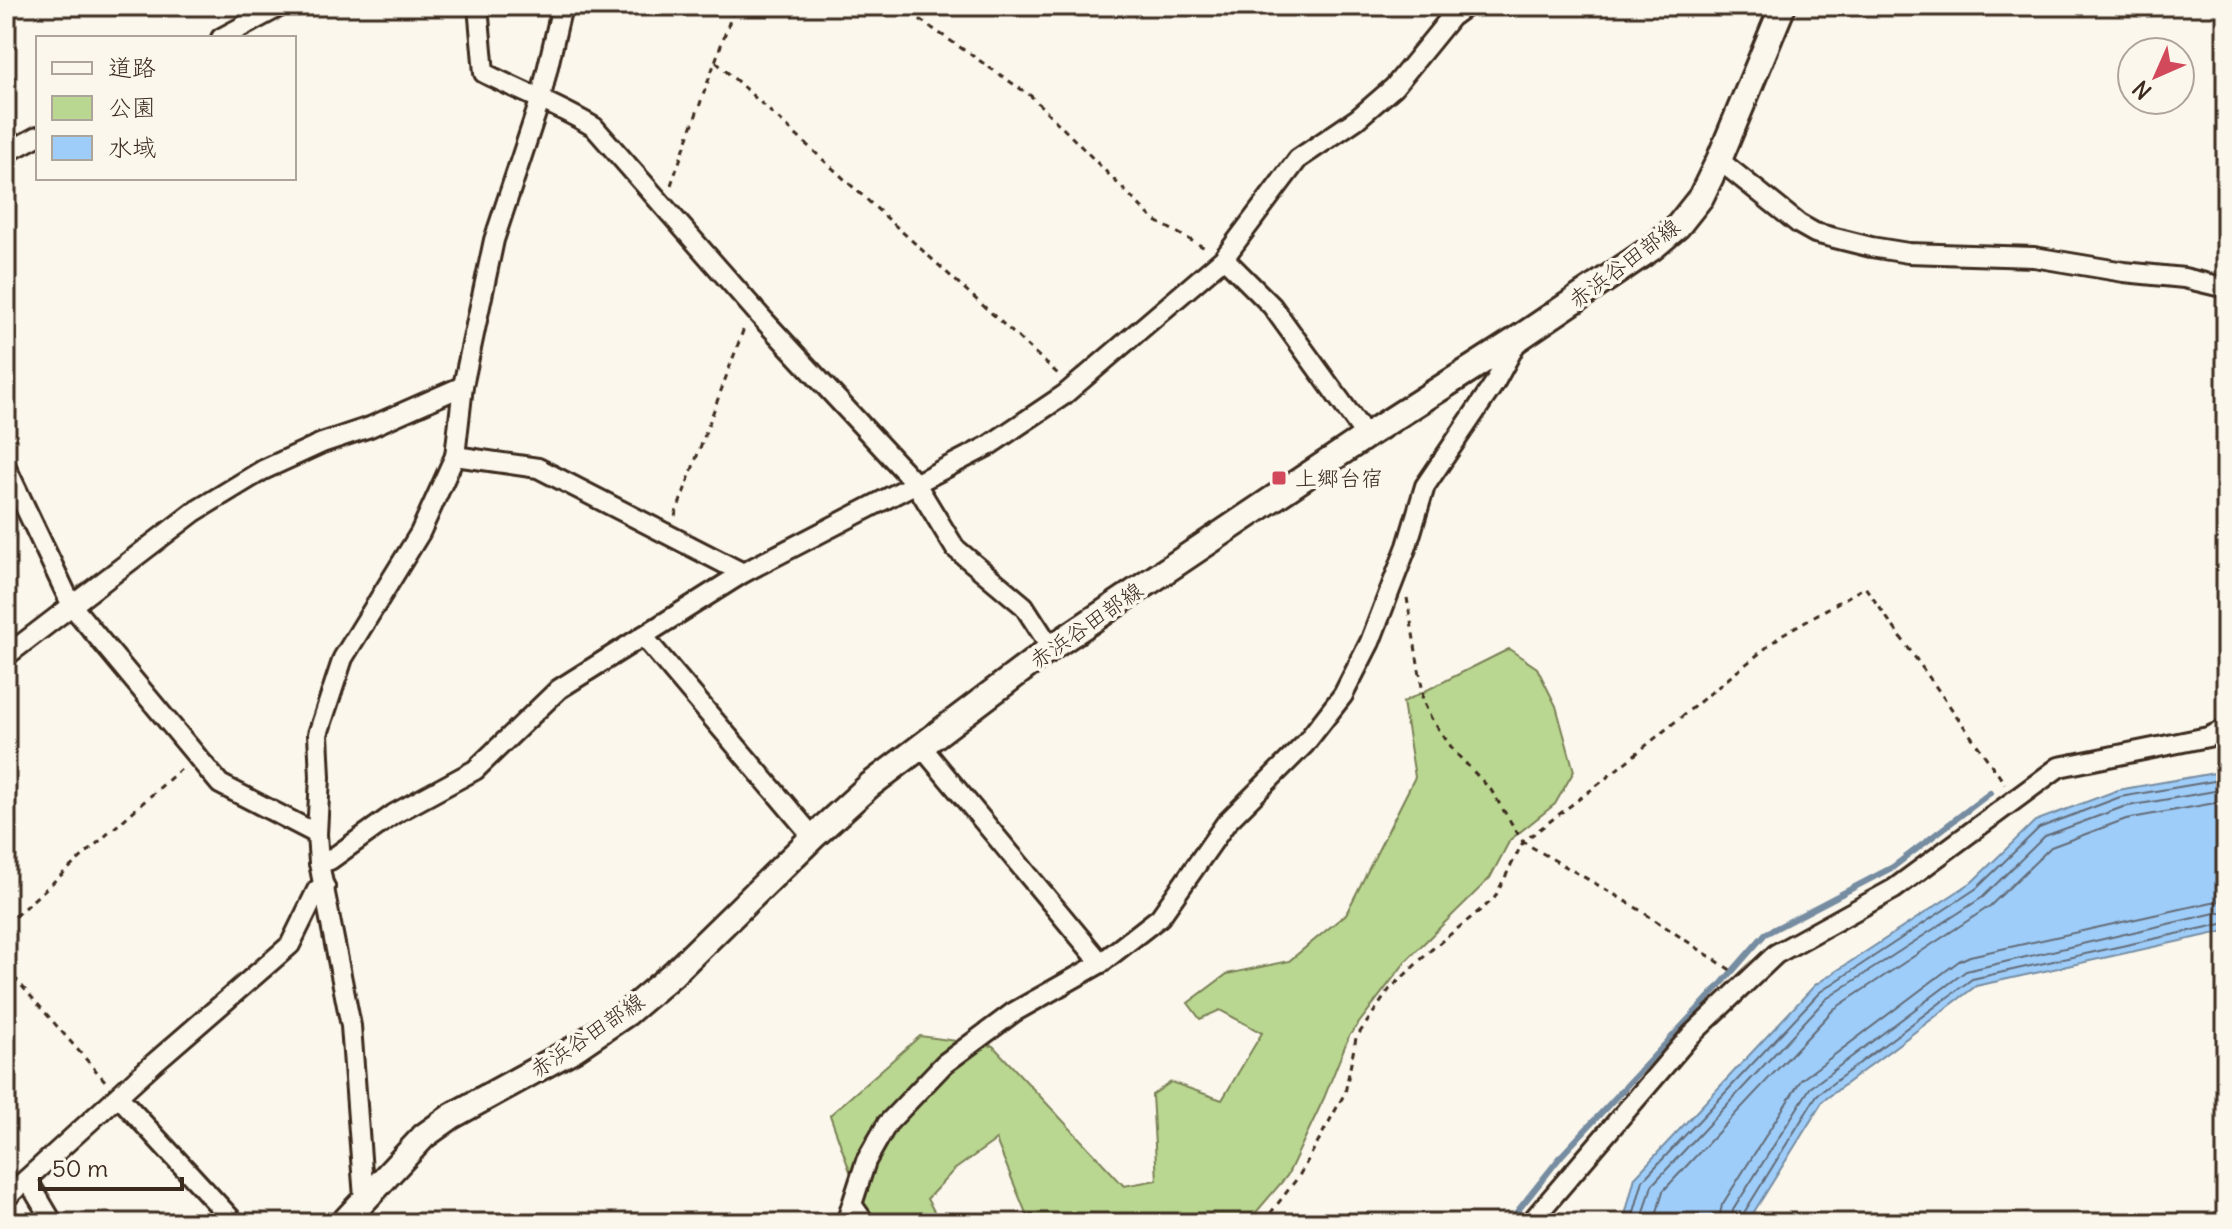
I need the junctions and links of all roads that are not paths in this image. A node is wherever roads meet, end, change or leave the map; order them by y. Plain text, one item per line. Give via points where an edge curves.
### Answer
1 (281, 6) edge
2 (478, 6) edge
3 (562, 6) edge
4 (1466, 6) edge
5 (1783, 6) edge
6 (225, 36) edge
7 (540, 101) junction
8 (36, 137) edge
9 (6, 153) edge
10 (1719, 160) junction
11 (1224, 258) junction
12 (2226, 288) edge
13 (1519, 338) junction
14 (463, 386) junction
15 (1366, 436) junction
16 (455, 456) junction
17 (6, 467) edge
18 (916, 484) junction
19 (743, 573) junction
20 (72, 606) junction
21 (643, 636) junction
22 (1051, 648) junction
23 (6, 656) edge
24 (2226, 729) edge
25 (921, 746) junction
26 (317, 834) junction
27 (813, 837) junction
28 (319, 863) junction
29 (325, 887) junction
30 (1101, 963) junction
31 (119, 1097) junction
32 (27, 1179) junction
33 (6, 1198) edge
34 (364, 1198) junction
35 (850, 1214) edge
36 (53, 1223) edge
37 (235, 1223) edge
38 (343, 1223) edge
39 (865, 1223) edge
40 (1530, 1223) edge

1 - 6 street
2 - 7 street via 484,73
3 - 7 street
4 - 11 street via 1394,87 1298,159
5 - 10 main road, 赤浜谷田部線
7 - 14 street via 494,240
7 - 18 street via 594,127
8 - 9 street
10 - 12 street via 1815,233 1908,253 2034,257
10 - 13 main road, 赤浜谷田部線 via 1701,197 1678,226
11 - 15 street via 1272,306
11 - 18 street via 1073,388 988,446
13 - 15 main road, 赤浜谷田部線
13 - 30 street via 1425,486 1370,642 1343,695 1304,745 1226,823 1160,917
14 - 16 street
14 - 20 street via 263,470 194,512
15 - 22 main road, 赤浜谷田部線
16 - 19 street via 538,468
16 - 26 street via 420,533 343,658 330,691 318,734
17 - 20 street
18 - 19 street
18 - 22 street via 955,548 1024,606
19 - 21 street
20 - 23 street
20 - 26 street via 220,784
21 - 27 street
21 - 28 street via 559,689 475,770
22 - 25 main road, 赤浜谷田部線
24 - 40 street via 2059,767 1894,889 1776,954 1691,1035
25 - 27 main road, 赤浜谷田部線
25 - 30 street
26 - 28 street
27 - 34 main road, 赤浜谷田部線 via 627,1013 574,1049 452,1116 424,1136
28 - 29 street
29 - 31 street via 317,890 290,945
29 - 34 street via 351,1026
30 - 35 street via 1014,1012 944,1064 887,1124 866,1161
31 - 32 street
31 - 37 street
32 - 33 street
32 - 36 street
34 - 38 main road, 赤浜谷田部線
35 - 39 street

